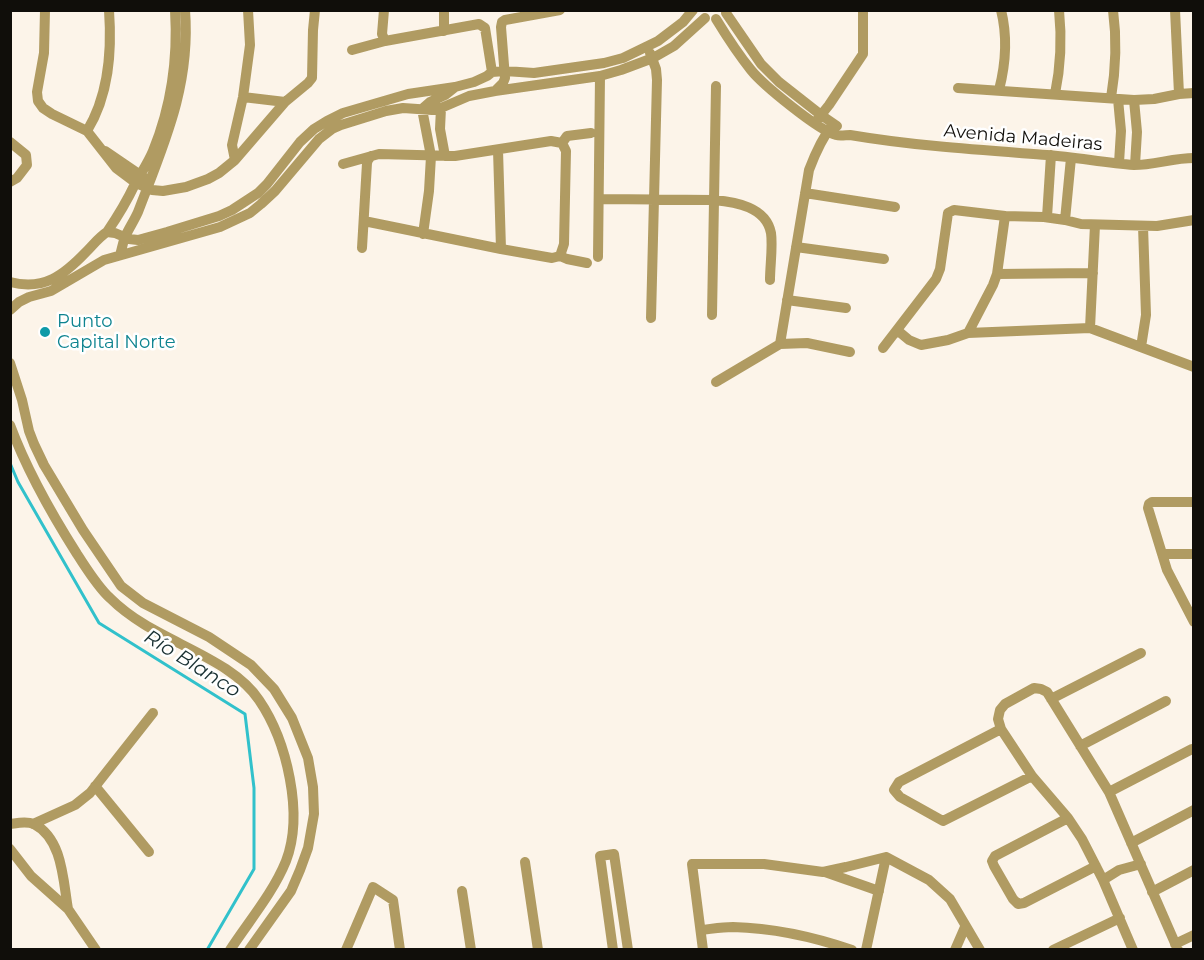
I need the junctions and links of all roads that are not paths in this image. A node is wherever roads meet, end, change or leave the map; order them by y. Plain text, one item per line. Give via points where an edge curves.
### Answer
1 (45, 10) edge
2 (109, 10) edge
3 (175, 10) edge
4 (185, 10) edge
5 (248, 10) edge
6 (315, 10) edge
7 (384, 10) edge
8 (444, 10) edge
9 (693, 10) edge
10 (863, 10) edge
11 (1001, 10) edge
12 (1059, 10) edge
13 (1113, 10) edge
14 (553, 11) edge
15 (727, 11) edge
16 (1177, 11) edge
17 (706, 16) edge
18 (444, 31) junction
19 (385, 42) junction
20 (503, 46) junction
21 (648, 47) junction
22 (489, 48) junction
23 (352, 50) dead end
24 (653, 58) junction
25 (761, 64) junction
26 (505, 71) junction
27 (752, 71) junction
28 (492, 72) junction
29 (600, 76) junction
30 (716, 86) dead end
31 (455, 87) junction
32 (958, 88) dead end
33 (999, 90) junction
34 (495, 91) junction
35 (1194, 93) edge
36 (1055, 94) junction
37 (1179, 94) junction
38 (243, 97) junction
39 (1115, 98) junction
40 (1134, 100) junction
41 (285, 102) junction
42 (441, 108) junction
43 (422, 109) junction
44 (818, 119) junction
45 (830, 127) junction
46 (440, 129) junction
47 (427, 130) junction
48 (87, 131) junction
49 (591, 133) dead end
50 (10, 142) edge
51 (562, 143) junction
52 (498, 150) junction
53 (1051, 155) junction
54 (371, 156) junction
55 (431, 156) junction
56 (446, 156) junction
57 (1071, 158) junction
58 (1194, 158) edge
59 (235, 160) junction
60 (1119, 163) junction
61 (343, 164) dead end
62 (1135, 165) junction
63 (10, 182) edge
64 (143, 182) junction
65 (805, 193) junction
66 (599, 199) junction
67 (654, 200) junction
68 (714, 200) junction
69 (895, 207) dead end
70 (122, 211) junction
71 (1005, 216) junction
72 (1047, 218) junction
73 (1065, 220) junction
74 (1194, 220) edge
75 (134, 221) junction
76 (364, 221) junction
77 (1095, 225) junction
78 (1143, 226) junction
79 (107, 232) junction
80 (423, 234) junction
81 (125, 238) junction
82 (147, 238) junction
83 (95, 243) junction
84 (796, 247) junction
85 (362, 248) dead end
86 (501, 249) junction
87 (120, 255) junction
88 (560, 256) junction
89 (598, 257) dead end
90 (884, 259) dead end
91 (104, 260) junction
92 (587, 263) dead end
93 (1093, 273) junction
94 (997, 274) junction
95 (770, 280) dead end
96 (10, 282) edge
97 (788, 300) junction
98 (846, 308) dead end
99 (10, 310) edge
100 (712, 315) dead end
101 (651, 318) dead end
102 (1090, 328) junction
103 (897, 330) junction
104 (968, 333) junction
105 (780, 344) junction
106 (1141, 347) junction
107 (883, 348) dead end
108 (849, 352) dead end
109 (10, 363) edge
110 (1194, 367) edge
111 (716, 382) dead end
112 (10, 425) edge
113 (1194, 502) edge
114 (1162, 554) junction
115 (1194, 554) edge
116 (103, 561) junction
117 (89, 571) junction
118 (1190, 609) edge
119 (1194, 622) edge
120 (209, 637) junction
121 (199, 653) junction
122 (1141, 653) dead end
123 (1051, 699) junction
124 (1166, 701) dead end
125 (153, 713) dead end
126 (1001, 729) junction
127 (1080, 746) junction
128 (1191, 749) dead end
129 (1032, 776) junction
130 (95, 786) junction
131 (1109, 792) junction
132 (1194, 810) edge
133 (1068, 818) junction
134 (33, 824) junction
135 (10, 825) edge
136 (1131, 843) junction
137 (10, 849) edge
138 (149, 852) dead end
139 (886, 857) junction
140 (285, 862) junction
141 (525, 862) dead end
142 (1141, 864) junction
143 (1096, 866) junction
144 (300, 870) junction
145 (1194, 870) edge
146 (823, 872) junction
147 (1103, 880) junction
148 (462, 891) dead end
149 (879, 891) junction
150 (1152, 892) junction
151 (68, 909) junction
152 (1119, 918) junction
153 (965, 927) junction
154 (701, 930) junction
155 (1194, 934) edge
156 (1176, 946) edge
157 (396, 948) edge
158 (96, 950) edge
159 (230, 950) edge
160 (249, 950) edge
161 (346, 950) edge
162 (471, 950) edge
163 (538, 950) edge
164 (613, 950) edge
165 (628, 950) edge
166 (703, 950) edge
167 (852, 950) edge
168 (866, 950) edge
169 (955, 950) edge
170 (980, 950) edge
171 (1053, 950) edge
172 (1133, 950) edge

1 - 48 street via 38,101 52,114
2 - 48 street via 105,86
3 - 64 street via 170,93
4 - 64 street via 181,86 162,151
5 - 38 street via 250,45
6 - 41 street via 312,78
7 - 19 street
8 - 18 street
9 - 21 street via 675,29
10 - 44 street via 863,54
11 - 33 street via 1006,56
12 - 36 street via 1061,53
13 - 39 street
14 - 20 street via 502,22
15 - 17 street
15 - 25 street, Avenida Madeiras
16 - 37 street
17 - 24 street via 674,46
17 - 27 street, Avenida Madeiras
18 - 19 street
18 - 22 street via 482,25
19 - 23 street
20 - 22 street
20 - 26 street
21 - 24 street
21 - 26 street via 604,63 534,73
22 - 28 street
24 - 29 street
24 - 67 street via 657,80
25 - 27 street
25 - 44 street, Avenida Madeiras
26 - 28 street
26 - 34 street via 503,83
27 - 44 street, Avenida Madeiras via 771,90
28 - 31 street
29 - 34 street
29 - 66 street
30 - 68 street
31 - 43 street
31 - 82 street via 408,94 343,112 314,129 267,184 244,203 219,216
32 - 33 street
33 - 36 street
34 - 42 street via 469,96
35 - 37 street
36 - 39 street
37 - 40 street
38 - 41 street
38 - 59 street via 232,146
39 - 40 street
39 - 60 street via 1121,131
40 - 62 street
41 - 59 street
42 - 43 street
42 - 46 street
43 - 47 street
43 - 87 street via 386,111 332,129 250,213 220,227
44 - 45 street, Avenida Madeiras
45 - 53 street, Avenida Madeiras via 850,135 931,146
45 - 65 street via 809,170
46 - 47 street
46 - 56 street
47 - 55 street
48 - 64 street via 101,149 115,156
49 - 51 street via 567,136
50 - 63 street via 26,155 27,165
51 - 52 street via 551,141
51 - 88 street via 566,162 564,244
52 - 56 street
52 - 86 street
53 - 57 street, Avenida Madeiras
53 - 72 street
54 - 55 street
54 - 61 street
54 - 76 street via 367,164
55 - 56 street
55 - 80 street
57 - 60 street, Avenida Madeiras
57 - 73 street
58 - 62 street, Avenida Madeiras
59 - 64 street via 208,179 186,187 163,191
60 - 62 street, Avenida Madeiras
64 - 70 street
64 - 75 street
65 - 69 street
65 - 84 street
66 - 67 street
66 - 89 street
67 - 68 street
67 - 101 street
68 - 95 street via 746,206 767,222 771,233
68 - 100 street
70 - 75 street
70 - 79 street
71 - 72 street
71 - 94 street
71 - 103 street via 954,210 948,213 936,279
72 - 73 street
73 - 77 street
74 - 78 street
75 - 81 street
75 - 82 street
76 - 80 street
76 - 85 street
77 - 78 street
77 - 93 street
78 - 106 street via 1146,315
79 - 81 street
79 - 83 street
80 - 86 street
81 - 82 street
81 - 87 street
83 - 91 street
83 - 96 street via 56,278 31,285
84 - 90 street
84 - 97 street
86 - 88 street
87 - 91 street
88 - 92 street
91 - 99 street
93 - 94 street
93 - 102 street
94 - 104 street
97 - 98 street
97 - 105 street
102 - 104 street
102 - 106 street
103 - 104 street via 921,345
103 - 107 street
105 - 108 street via 807,343
105 - 111 street
106 - 110 street
109 - 116 street via 34,444
112 - 117 street via 30,474
113 - 114 street via 1149,504
114 - 115 street
114 - 118 street
116 - 117 street
116 - 120 street via 121,586 142,603
117 - 121 street via 108,597 133,618
118 - 119 street
120 - 121 street
120 - 144 street via 251,665 274,689 292,718 308,758 314,814
121 - 140 street via 239,679 258,698 274,725 284,754 294,815
122 - 123 street
123 - 126 street via 1047,692 1034,688 1005,704 998,719
123 - 127 street
124 - 127 street
125 - 130 street
126 - 129 street
126 - 129 street via 899,782 894,790 943,821
127 - 131 street
128 - 131 street
129 - 133 street
130 - 134 street via 75,805
130 - 138 street
131 - 136 street
132 - 136 street
133 - 143 street
133 - 143 street via 995,856 994,866 1013,899 1024,903
134 - 135 street
134 - 151 street via 57,851
136 - 142 street
137 - 151 street via 31,876
139 - 146 street
139 - 149 street
139 - 153 street via 929,880 950,899
140 - 144 street
140 - 159 street
141 - 163 street
142 - 147 street via 1119,870
142 - 150 street
143 - 147 street
144 - 160 street via 291,891
145 - 150 street
146 - 149 street
146 - 154 street via 764,864 692,864
147 - 152 street
148 - 162 street
149 - 168 street
150 - 156 street
151 - 158 street
152 - 171 street
152 - 172 street
153 - 169 street
153 - 170 street
154 - 166 street
154 - 167 street via 766,930
155 - 156 street
157 - 161 street via 393,900 373,887
164 - 165 street via 600,856 614,854

